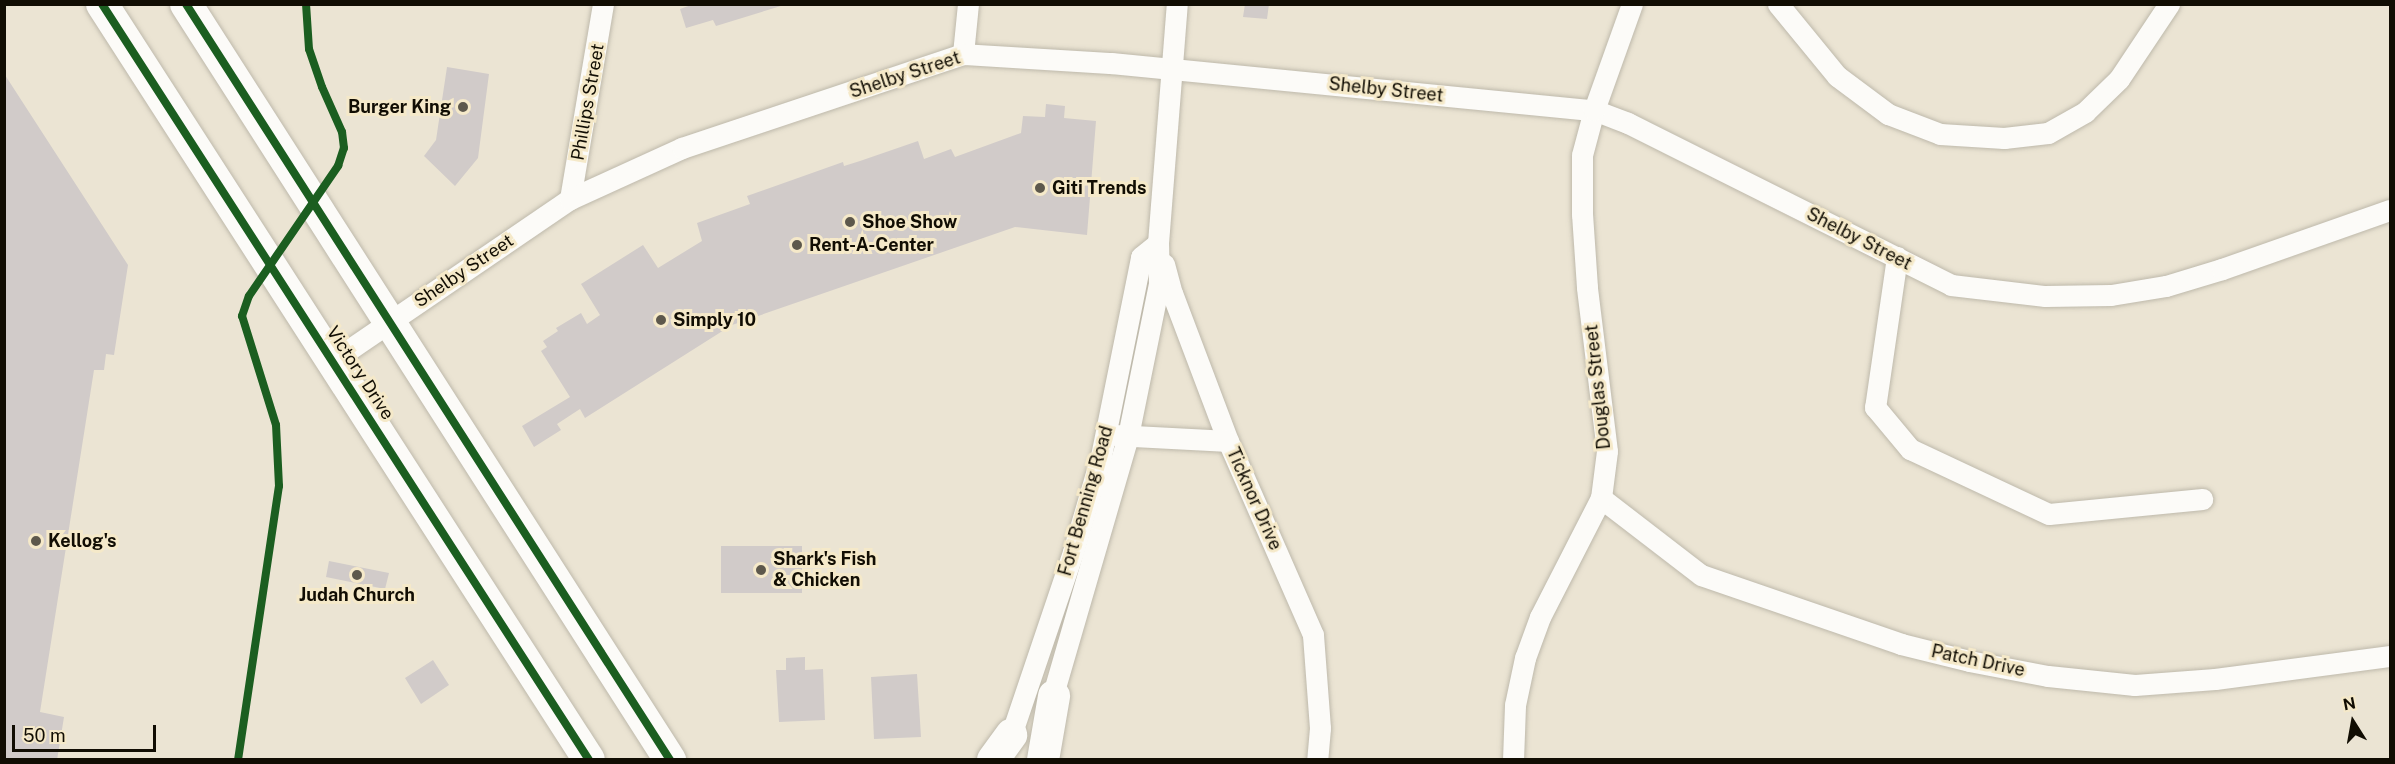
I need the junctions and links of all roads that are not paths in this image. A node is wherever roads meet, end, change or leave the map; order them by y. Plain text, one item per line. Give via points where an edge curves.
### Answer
1 (102, 4) edge
2 (186, 4) edge
3 (603, 4) edge
4 (968, 4) edge
5 (1178, 4) edge
6 (1632, 4) edge
7 (1778, 4) edge
8 (2169, 4) edge
9 (963, 54) junction
10 (1173, 70) junction
11 (1594, 110) junction
12 (570, 199) junction
13 (2391, 210) edge
14 (1158, 243) junction
15 (1897, 257) junction
16 (391, 320) junction
17 (334, 360) junction
18 (1106, 434) junction
19 (1128, 436) junction
20 (1228, 441) junction
21 (1601, 498) junction
22 (2202, 500) dead end
23 (2391, 656) edge
24 (1054, 696) junction
25 (1002, 751) edge
26 (670, 758) edge
27 (589, 759) edge
28 (1030, 759) edge
29 (1043, 759) edge
30 (1317, 759) edge
31 (1513, 759) edge

1 - 17 highway, Victory Drive
2 - 16 highway
3 - 12 street, Phillips Street
4 - 9 street
5 - 10 street, Fort Benning Road
6 - 11 street, Douglas Street
7 - 8 street via 1837,76 1887,114 1940,134 2004,138 2048,133 2085,112 2119,79
9 - 10 street, Shelby Street
9 - 12 street, Shelby Street via 682,148
10 - 11 street, Shelby Street
10 - 14 street, Fort Benning Road
11 - 15 street, Shelby Street via 1628,123
11 - 21 street, Douglas Street via 1582,155 1582,214 1607,451
12 - 16 street, Shelby Street
13 - 15 street, Shelby Street via 2166,286 2110,295 2045,296 1951,285
14 - 18 street, Fort Benning Road via 1141,257
14 - 19 street, Fort Benning Road via 1159,283
14 - 20 street, Ticknor Drive via 1172,293
15 - 22 street via 1875,407 1910,449 2049,514
16 - 17 street, Shelby Street
16 - 26 highway
17 - 27 highway, Victory Drive
18 - 19 street
18 - 25 street, Fort Benning Road via 1073,552
19 - 20 street
19 - 24 street, Fort Benning Road
20 - 30 street, Ticknor Drive via 1313,635 1320,728
21 - 23 street, Patch Drive via 1701,575 1901,644 1969,661 2048,676 2135,685 2215,679
21 - 31 street, Douglas Street via 1540,616 1525,658 1515,705
24 - 28 street, Fort Benning Road
24 - 29 highway

